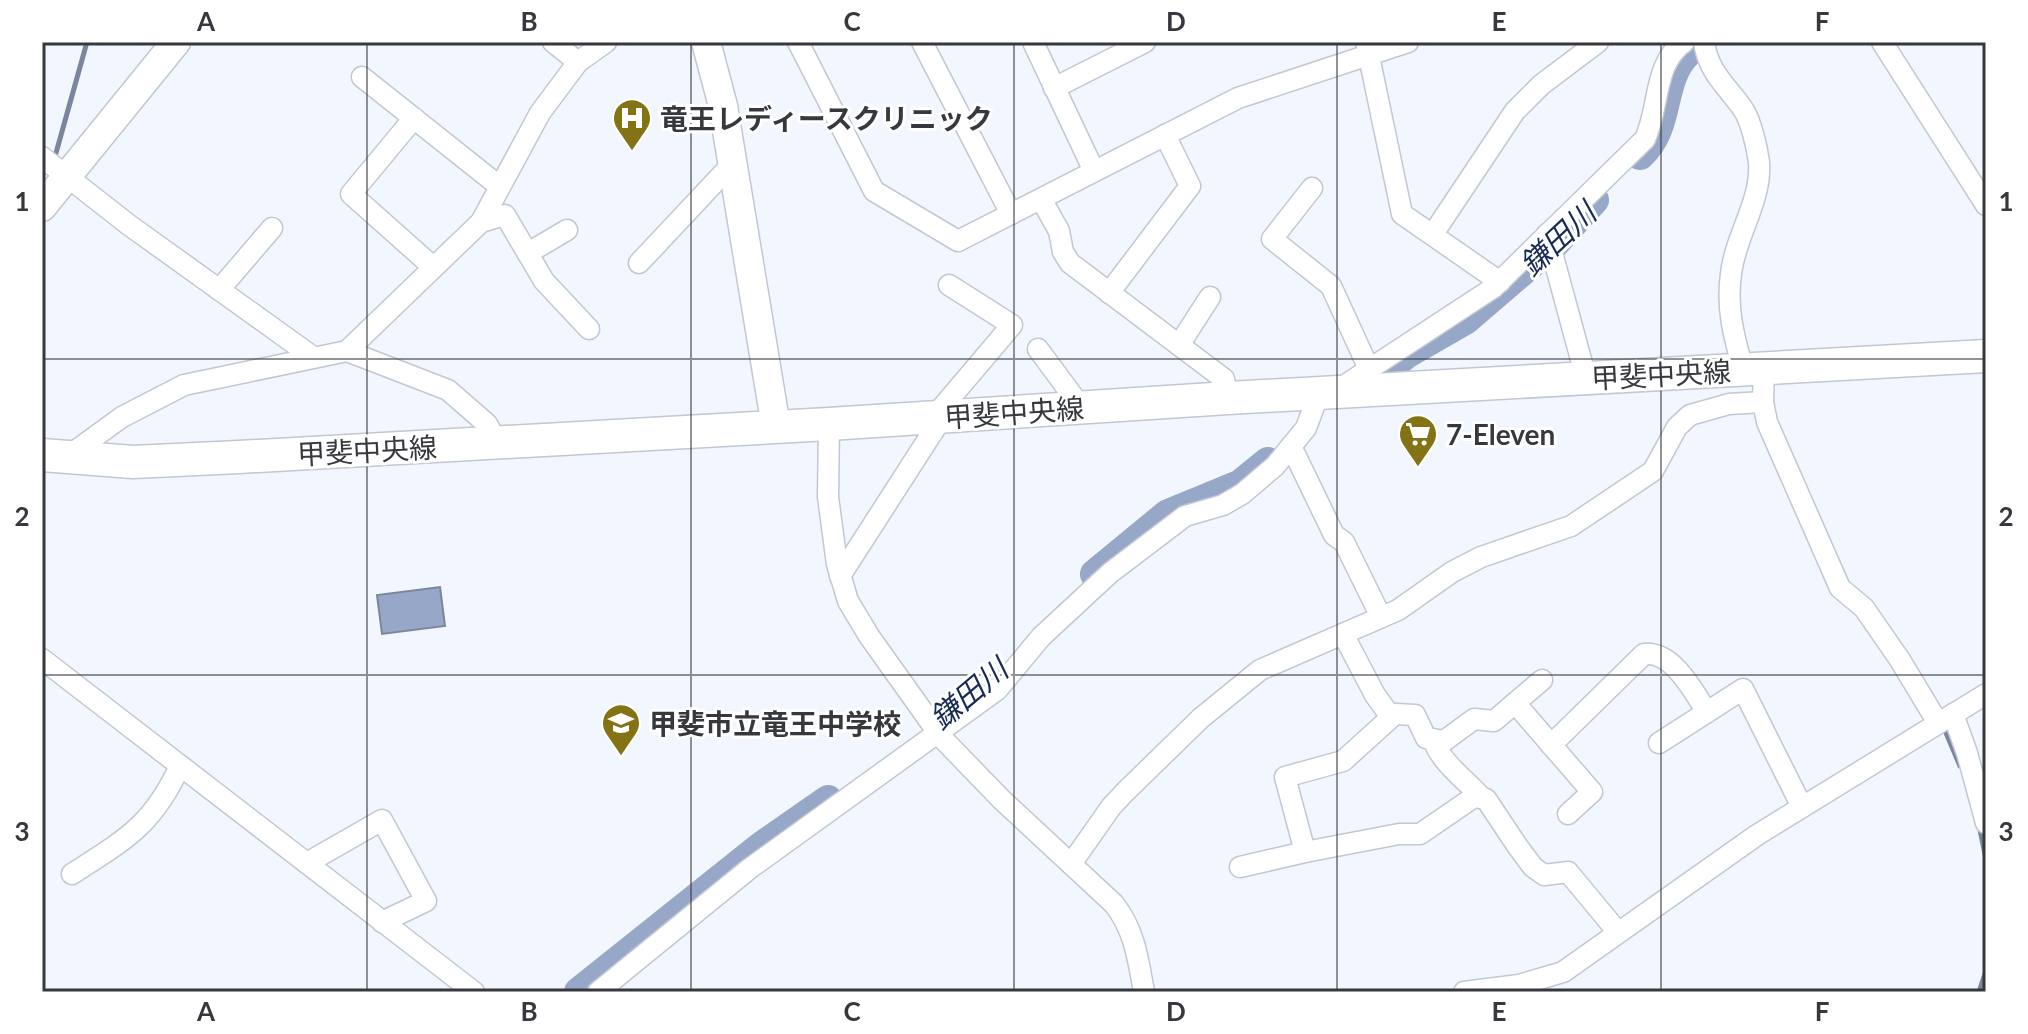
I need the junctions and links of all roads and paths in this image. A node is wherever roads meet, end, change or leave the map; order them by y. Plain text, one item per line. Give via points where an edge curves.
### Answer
1 (176, 42) edge
2 (553, 42) edge
3 (606, 42) edge
4 (706, 42) edge
5 (922, 42) edge
6 (1033, 42) edge
7 (1145, 42) edge
8 (1408, 42) edge
9 (1598, 42) edge
10 (1684, 42) edge
11 (1704, 42) edge
12 (1882, 42) edge
13 (806, 45) edge
14 (1368, 49) edge
15 (578, 62) junction
16 (362, 77) dead end
17 (1054, 88) junction
18 (414, 118) junction
19 (1165, 135) junction
20 (42, 157) edge
21 (732, 164) junction
22 (1094, 171) junction
23 (66, 177) junction
24 (499, 186) junction
25 (1312, 188) dead end
26 (1041, 199) junction
27 (1986, 205) edge
28 (42, 207) edge
29 (1011, 214) junction
30 (481, 222) junction
31 (272, 228) dead end
32 (567, 230) dead end
33 (1433, 234) junction
34 (1547, 234) junction
35 (528, 253) junction
36 (639, 263) dead end
37 (433, 267) junction
38 (1500, 282) junction
39 (949, 285) dead end
40 (219, 290) junction
41 (1109, 293) junction
42 (1210, 297) dead end
43 (589, 329) dead end
44 (1179, 345) junction
45 (1038, 349) dead end
46 (347, 351) junction
47 (1986, 356) edge
48 (313, 357) junction
49 (1753, 368) junction
50 (1369, 369) junction
51 (1586, 378) junction
52 (1327, 392) junction
53 (1228, 398) junction
54 (1763, 402) junction
55 (1081, 407) junction
56 (938, 416) junction
57 (829, 424) junction
58 (776, 427) junction
59 (497, 442) junction
60 (1291, 446) junction
61 (50, 459) edge
62 (840, 576) junction
63 (1381, 617) junction
64 (1343, 634) junction
65 (42, 659) edge
66 (1542, 680) dead end
67 (1986, 694) edge
68 (1515, 703) junction
69 (1707, 712) junction
70 (1391, 717) junction
71 (1945, 719) junction
72 (937, 733) junction
73 (1433, 739) junction
74 (1659, 743) dead end
75 (1551, 745) junction
76 (180, 766) junction
77 (1482, 798) junction
78 (1802, 807) junction
79 (1568, 814) dead end
80 (1986, 823) edge
81 (1305, 852) junction
82 (307, 863) junction
83 (1071, 864) junction
84 (1240, 867) dead end
85 (72, 874) dead end
86 (382, 922) junction
87 (1617, 931) junction
88 (1550, 985) edge
89 (474, 992) edge
90 (598, 992) edge
91 (1144, 992) edge
92 (1464, 992) edge

1 - 23 street
2 - 15 street
3 - 15 street
4 - 21 street
5 - 29 street
6 - 17 street
7 - 17 street
8 - 14 street
9 - 33 street via 1515,111
10 - 34 street via 1673,50 1662,74 1645,139
11 - 49 street via 1717,79 1745,111 1759,159 1757,186 1731,271 1729,319
12 - 27 street
13 - 29 street via 874,191 958,241
14 - 19 street via 1238,98
14 - 33 street via 1402,214
15 - 24 street via 540,113
16 - 18 street
17 - 22 street
18 - 24 street
18 - 37 street via 351,194
19 - 22 street
19 - 41 street via 1190,186
20 - 23 street
21 - 36 street
21 - 58 street
22 - 26 street
23 - 28 street
23 - 40 street
24 - 30 street
25 - 50 street via 1272,239 1331,286
26 - 29 street
26 - 41 street via 1070,263
30 - 35 street via 505,215
30 - 37 street
31 - 40 street
32 - 35 street
33 - 38 street
34 - 38 street
34 - 51 street
35 - 43 street via 544,281
37 - 46 street
38 - 50 street
39 - 56 street via 1012,325
40 - 48 street
41 - 44 street
42 - 44 street
44 - 53 street via 1224,379
45 - 55 street
46 - 48 street
46 - 59 street via 448,390 487,424
47 - 49 main road, 甲斐中央線
48 - 61 street via 184,385
49 - 51 main road, 甲斐中央線
49 - 54 street
50 - 52 street
51 - 52 main road, 甲斐中央線
52 - 53 main road, 甲斐中央線
52 - 60 street
53 - 55 main road, 甲斐中央線
54 - 63 street via 1690,415 1677,427 1653,471 1571,526 1481,557
54 - 71 street via 1840,588 1864,608
55 - 56 main road, 甲斐中央線
56 - 57 main road, 甲斐中央線
56 - 62 street
57 - 58 main road, 甲斐中央線
57 - 62 street via 828,497
58 - 59 main road, 甲斐中央線
59 - 61 main road, 甲斐中央線 via 133,462
60 - 63 street
60 - 72 street via 1242,494 1185,516 1110,573 1041,637 997,690
62 - 72 street via 869,636
63 - 64 street
64 - 70 street
64 - 83 street via 1260,670 1228,694 1111,807
65 - 76 street
66 - 68 street
67 - 71 street
68 - 73 street via 1494,721 1474,719 1444,741
68 - 75 street
69 - 74 street
69 - 75 street via 1662,656 1644,654
69 - 78 street via 1743,689
70 - 73 street via 1415,715 1426,738
70 - 81 street via 1343,761 1285,777
71 - 78 street
71 - 80 street via 1967,753
72 - 83 street
72 - 90 street via 749,869
73 - 77 street via 1445,761
75 - 79 street via 1592,792
76 - 82 street
76 - 85 street via 165,797 137,831
77 - 81 street via 1474,797 1420,834
77 - 87 street via 1533,867 1544,875 1568,872
78 - 87 street
81 - 84 street
82 - 86 street
82 - 86 street via 382,820 426,901
83 - 91 street via 1128,922
86 - 89 street
87 - 88 street
88 - 92 street

